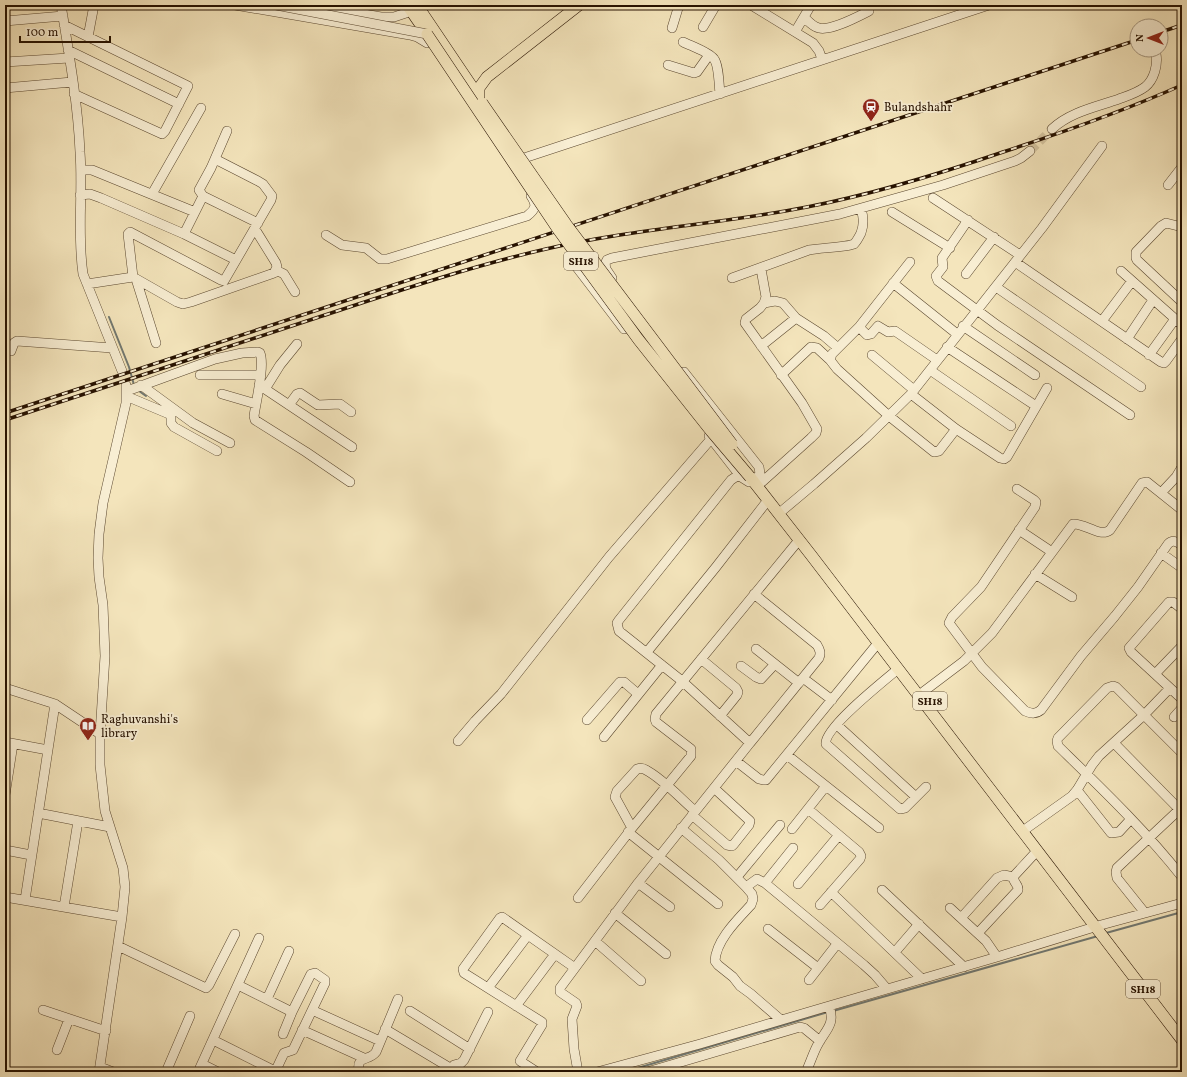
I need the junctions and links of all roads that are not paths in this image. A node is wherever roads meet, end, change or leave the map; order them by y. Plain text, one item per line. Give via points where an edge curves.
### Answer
1 (61, 5) edge
2 (94, 5) edge
3 (236, 5) edge
4 (276, 5) edge
5 (312, 5) edge
6 (417, 5) edge
7 (579, 5) edge
8 (679, 5) edge
9 (716, 5) edge
10 (811, 5) edge
11 (989, 5) edge
12 (754, 6) edge
13 (404, 8) edge
14 (869, 11) dead end
15 (63, 16) junction
16 (804, 17) junction
17 (5, 21) edge
18 (64, 25) junction
19 (703, 27) dead end
20 (672, 28) dead end
21 (795, 32) junction
22 (88, 37) junction
23 (427, 38) junction
24 (683, 42) dead end
25 (68, 54) junction
26 (710, 55) junction
27 (1156, 58) edge
28 (822, 59) junction
29 (5, 62) edge
30 (668, 65) dead end
31 (72, 82) junction
32 (5, 88) edge
33 (74, 94) junction
34 (720, 94) junction
35 (479, 97) junction
36 (179, 104) junction
37 (201, 108) dead end
38 (1052, 129) tunnel mouth
39 (228, 131) dead end
40 (1102, 146) dead end
41 (1030, 151) tunnel mouth
42 (215, 159) junction
43 (521, 159) junction
44 (1182, 167) edge
45 (87, 170) junction
46 (1168, 185) dead end
47 (152, 194) junction
48 (80, 195) junction
49 (202, 196) junction
50 (933, 198) dead end
51 (861, 208) junction
52 (195, 212) junction
53 (892, 212) dead end
54 (968, 220) junction
55 (256, 226) junction
56 (1182, 227) edge
57 (184, 234) junction
58 (326, 235) dead end
59 (994, 237) junction
60 (950, 248) junction
61 (1017, 258) junction
62 (236, 260) junction
63 (910, 262) dead end
64 (574, 265) dead end
65 (761, 269) junction
66 (276, 270) junction
67 (1121, 271) dead end
68 (966, 274) dead end
69 (135, 278) junction
70 (732, 278) dead end
71 (1132, 281) junction
72 (87, 284) junction
73 (893, 284) junction
74 (996, 287) junction
75 (296, 292) dead end
76 (1153, 300) junction
77 (1182, 302) edge
78 (764, 303) junction
79 (977, 309) junction
80 (796, 318) junction
81 (1175, 319) junction
82 (1102, 321) junction
83 (963, 326) junction
84 (1182, 326) edge
85 (859, 327) junction
86 (957, 334) junction
87 (1127, 339) junction
88 (1182, 339) edge
89 (156, 343) dead end
90 (297, 344) dead end
91 (761, 346) junction
92 (947, 347) junction
93 (112, 348) junction
94 (838, 348) junction
95 (5, 351) edge
96 (872, 355) dead end
97 (1149, 355) junction
98 (830, 360) junction
99 (937, 360) junction
100 (930, 370) junction
101 (200, 375) dead end
102 (260, 375) junction
103 (782, 375) junction
104 (1034, 375) dead end
105 (125, 383) junction
106 (141, 385) junction
107 (262, 387) junction
108 (1141, 387) dead end
109 (1047, 388) dead end
110 (912, 392) junction
111 (222, 394) dead end
112 (256, 404) junction
113 (289, 405) junction
114 (1036, 406) junction
115 (351, 412) dead end
116 (1130, 415) dead end
117 (889, 416) junction
118 (1011, 426) dead end
119 (956, 429) junction
120 (711, 439) junction
121 (230, 443) dead end
122 (352, 447) dead end
123 (217, 451) dead end
124 (1182, 467) edge
125 (753, 478) junction
126 (350, 482) dead end
127 (1017, 489) dead end
128 (1161, 493) junction
129 (768, 500) junction
130 (783, 510) junction
131 (1182, 510) edge
132 (1019, 530) junction
133 (798, 540) junction
134 (1182, 545) edge
135 (1052, 552) junction
136 (1162, 553) junction
137 (1182, 568) edge
138 (1035, 574) junction
139 (754, 594) junction
140 (1072, 597) dead end
141 (1182, 610) edge
142 (878, 643) junction
143 (1182, 646) edge
144 (756, 649) dead end
145 (647, 652) junction
146 (971, 654) junction
147 (701, 659) junction
148 (775, 664) junction
149 (662, 665) junction
150 (741, 666) dead end
151 (898, 669) junction
152 (1155, 674) junction
153 (682, 681) junction
154 (800, 681) junction
155 (5, 688) edge
156 (1170, 688) junction
157 (923, 692) junction
158 (638, 694) junction
159 (832, 700) junction
160 (1182, 700) edge
161 (55, 704) junction
162 (1182, 708) edge
163 (1144, 715) junction
164 (720, 716) junction
165 (1174, 717) dead end
166 (587, 720) dead end
167 (837, 725) junction
168 (100, 734) junction
169 (604, 737) dead end
170 (458, 742) dead end
171 (9, 743) edge
172 (750, 743) junction
173 (1114, 743) junction
174 (48, 750) junction
175 (1182, 753) edge
176 (787, 755) junction
177 (736, 761) junction
178 (1086, 774) junction
179 (667, 786) junction
180 (826, 786) junction
181 (926, 787) dead end
182 (714, 788) junction
183 (1077, 790) junction
184 (5, 795) edge
185 (916, 797) junction
186 (1181, 808) edge
187 (808, 809) junction
188 (38, 813) junction
189 (694, 813) junction
190 (1131, 819) junction
191 (78, 821) junction
192 (780, 825) dead end
193 (110, 826) junction
194 (681, 828) junction
195 (879, 828) dead end
196 (1027, 828) junction
197 (792, 829) dead end
198 (630, 830) junction
199 (839, 835) junction
200 (1150, 838) junction
201 (793, 848) dead end
202 (5, 850) edge
203 (1037, 851) junction
204 (31, 855) junction
205 (659, 856) junction
206 (737, 877) junction
207 (1013, 877) junction
208 (1182, 877) edge
209 (638, 883) junction
210 (765, 884) junction
211 (798, 884) dead end
212 (746, 887) junction
213 (882, 890) dead end
214 (831, 892) junction
215 (5, 897) edge
216 (578, 898) dead end
217 (25, 900) junction
218 (1182, 903) edge
219 (718, 904) dead end
220 (820, 905) dead end
221 (64, 907) junction
222 (670, 907) dead end
223 (950, 908) dead end
224 (615, 913) junction
225 (1145, 913) junction
226 (122, 917) junction
227 (961, 918) junction
228 (919, 924) junction
229 (768, 929) dead end
230 (1102, 931) junction
231 (978, 933) junction
232 (235, 934) dead end
233 (528, 935) junction
234 (259, 938) dead end
235 (595, 941) junction
236 (837, 944) junction
237 (118, 946) junction
238 (289, 951) dead end
239 (894, 952) junction
240 (555, 954) junction
241 (666, 954) dead end
242 (997, 958) junction
243 (964, 967) junction
244 (575, 968) junction
245 (818, 968) junction
246 (922, 979) junction
247 (809, 980) dead end
248 (641, 982) dead end
249 (238, 985) junction
250 (488, 988) junction
251 (887, 989) junction
252 (267, 999) junction
253 (398, 999) dead end
254 (516, 1006) junction
255 (43, 1010) dead end
256 (312, 1010) junction
257 (830, 1010) junction
258 (410, 1011) dead end
259 (292, 1012) junction
260 (488, 1012) dead end
261 (190, 1016) dead end
262 (69, 1019) junction
263 (781, 1020) junction
264 (385, 1029) junction
265 (302, 1030) junction
266 (106, 1031) junction
267 (1182, 1032) edge
268 (283, 1034) dead end
269 (213, 1040) junction
270 (1182, 1040) edge
271 (380, 1041) junction
272 (820, 1041) junction
273 (470, 1049) junction
274 (57, 1050) dead end
275 (364, 1058) junction
276 (200, 1068) edge
277 (623, 1069) edge
278 (100, 1070) edge
279 (451, 1071) edge
280 (113, 1072) edge
281 (166, 1072) edge
282 (218, 1072) edge
283 (275, 1072) edge
284 (359, 1072) edge
285 (537, 1072) edge
286 (578, 1072) edge
287 (597, 1072) edge
288 (647, 1072) edge
289 (806, 1072) edge

1 - 15 street
2 - 22 street
3 - 23 street
4 - 23 street, bridge
5 - 13 street via 381,17 394,17
6 - 35 main road
7 - 35 main road via 487,77 479,88
8 - 20 street
9 - 19 street
10 - 16 street
11 - 28 street
12 - 21 street
13 - 23 main road
14 - 16 street via 824,28 815,26
15 - 17 street
15 - 18 street
16 - 21 street
18 - 22 street
18 - 25 street
21 - 28 street via 813,43
22 - 36 street via 186,84 188,87
23 - 58 street via 535,201 534,210 527,216 383,260 366,248 342,245
23 - 125 main road, SH18, bridge via 557,228 638,339 711,431
24 - 26 street
25 - 29 street
25 - 31 street
25 - 36 street
26 - 30 street via 694,73
26 - 34 street via 717,64
27 - 38 street via 1157,64 1150,82 1145,87 1076,113
28 - 34 street
31 - 32 street
31 - 33 street
33 - 36 street via 160,134 165,131
33 - 45 street via 80,152
34 - 43 street
35 - 43 main road, SH18, bridge
37 - 47 street
39 - 42 street
40 - 61 street
41 - 51 street via 1021,158 943,185
42 - 49 street via 199,190
42 - 55 street via 263,184 271,195 271,200
43 - 125 main road, SH18, bridge
44 - 46 street
45 - 47 street
45 - 48 street
47 - 52 street
48 - 57 street via 96,196
48 - 72 street via 81,262
49 - 52 street
49 - 55 street
50 - 54 street
51 - 65 street via 864,226 855,243 809,250
51 - 125 street via 778,227 612,258 605,264 635,311 759,467 760,474
52 - 57 street
53 - 60 street
54 - 59 street
54 - 60 street
55 - 62 street
55 - 66 street via 276,263
56 - 77 street via 1166,223 1135,255
57 - 62 street
59 - 61 street
59 - 68 street
60 - 79 street via 942,258 943,267 936,278
61 - 74 street
61 - 82 street
62 - 69 street via 222,281 130,232 128,234
63 - 73 street
64 - 120 street
65 - 70 street
65 - 78 street via 766,288
66 - 69 street via 270,275 187,303 177,302
66 - 75 street via 284,274
67 - 71 street
69 - 72 street
69 - 89 street
71 - 76 street
71 - 82 street
72 - 93 street
73 - 85 street
73 - 86 street
74 - 79 street
74 - 108 street
76 - 81 street
76 - 87 street
78 - 80 street via 780,301
78 - 91 street via 745,321
79 - 83 street
79 - 116 street
80 - 91 street
80 - 94 street
81 - 84 street
81 - 97 street
82 - 87 street
83 - 86 street
83 - 104 street
85 - 94 street
85 - 99 street via 867,335 878,326 888,332 895,331
86 - 92 street
87 - 97 street
88 - 97 street via 1164,363
90 - 107 street
91 - 103 street
92 - 99 street
92 - 114 street
93 - 95 street via 17,341 11,351
93 - 105 street
94 - 98 street
96 - 110 street
98 - 103 street via 817,348 811,347
98 - 117 street
99 - 100 street
100 - 110 street
100 - 118 street
101 - 102 street
102 - 106 street via 260,353 248,352 215,359
102 - 107 street
103 - 125 street via 802,402 817,429 816,433
105 - 106 street
105 - 123 street via 169,414 172,425
105 - 168 street via 99,534 104,650
106 - 121 street via 193,423
107 - 112 street
107 - 113 street
109 - 114 street
110 - 117 street
110 - 119 street
111 - 112 street
112 - 126 street via 255,420
113 - 115 street via 298,393 318,405 340,404
113 - 122 street
114 - 119 street via 1008,457 1004,459
117 - 119 street via 936,452
117 - 130 street
120 - 125 street
120 - 170 street via 609,557 501,694 475,720
124 - 128 street
125 - 129 main road, SH18
125 - 130 main road, SH18
125 - 145 street via 734,478 617,623 619,631
127 - 132 street via 1036,504
128 - 131 street
128 - 135 street via 1149,482 1144,482 1107,533 1073,524
129 - 133 main road, SH18
129 - 145 street
130 - 157 main road, SH18
132 - 135 street
132 - 146 street via 981,587 950,620 950,626
133 - 139 street
133 - 142 main road, SH18
134 - 136 street via 1171,541
135 - 138 street
136 - 137 street
136 - 146 street via 1037,714 1025,711
138 - 140 street
138 - 146 street via 992,633
139 - 147 street
139 - 154 street via 820,649 819,658
141 - 152 street via 1173,602 1169,602 1130,645 1129,650
142 - 151 main road, SH18
142 - 159 street
143 - 152 street
144 - 148 street
145 - 149 street
146 - 157 street
147 - 153 street
147 - 164 street via 738,692
148 - 150 street via 761,678
148 - 154 street
149 - 153 street
149 - 158 street
151 - 167 street via 850,710
151 - 203 main road, SH18
152 - 156 street
153 - 164 street
153 - 179 street via 655,717 656,722 692,752
154 - 159 street
154 - 172 street
155 - 161 street
156 - 160 street
156 - 163 street
157 - 196 main road, SH18
158 - 166 street via 624,682 620,682
158 - 169 street
159 - 176 street
161 - 168 street
161 - 174 street
162 - 165 street
163 - 173 street
163 - 175 street
163 - 178 street via 1116,687 1107,688 1057,741 1058,746
164 - 172 street
167 - 185 street
167 - 185 street via 825,741 828,747 900,810
168 - 193 street via 102,791
171 - 174 street
171 - 184 street
172 - 177 street
173 - 178 street via 1099,756
173 - 186 street
174 - 188 street
176 - 177 street via 769,777 763,780
176 - 180 street
177 - 182 street
178 - 183 street
178 - 190 street
179 - 189 street
179 - 198 street
179 - 198 street via 646,770 641,768 633,772 616,797
180 - 187 street
180 - 195 street
181 - 185 street
182 - 189 street
182 - 189 street via 750,821 734,844 727,844
183 - 190 street via 1111,833 1119,832
183 - 196 street
186 - 200 street
187 - 197 street
187 - 199 street
188 - 191 street
188 - 204 street
189 - 194 street
190 - 200 street
191 - 193 street
191 - 221 street
192 - 206 street
193 - 226 street via 125,878
194 - 205 street
194 - 206 street
196 - 230 main road, SH18
198 - 205 street
198 - 216 street
199 - 211 street
199 - 214 street via 861,856
200 - 208 street
200 - 225 street via 1120,865 1116,872 1117,878
201 - 210 street
202 - 204 street
203 - 207 street
203 - 230 main road, SH18
204 - 217 street
205 - 209 street
205 - 219 street
206 - 212 street
207 - 227 street via 1004,875 998,878
207 - 231 street via 1018,890
209 - 222 street
209 - 224 street
210 - 212 street via 757,879
210 - 236 street
212 - 263 street via 752,894 751,905 725,936 715,961
213 - 228 street
214 - 220 street
214 - 239 street
215 - 217 street
217 - 221 street
218 - 225 street
221 - 226 street
223 - 227 street
224 - 235 street
224 - 241 street
225 - 230 street
226 - 237 street
227 - 231 street
228 - 239 street
228 - 243 street
229 - 245 street
230 - 242 street
230 - 267 main road, SH18
230 - 270 main road, SH18
231 - 242 street via 992,948
232 - 237 street via 206,988
233 - 240 street
233 - 250 street
233 - 250 street via 504,918 500,918 462,970
234 - 249 street
235 - 244 street
235 - 248 street
236 - 245 street
236 - 251 street via 874,974
237 - 266 street
238 - 252 street
239 - 246 street
240 - 244 street
240 - 254 street
242 - 243 street
243 - 246 street
244 - 286 street via 559,991 577,1006 572,1018
245 - 247 street
246 - 251 street
249 - 252 street
249 - 269 street
250 - 254 street
251 - 257 street
252 - 259 street
253 - 264 street
254 - 285 street via 542,1022 520,1061
255 - 262 street
256 - 259 street via 325,982 315,973 311,974
256 - 265 street
256 - 271 street
257 - 263 street
257 - 272 street via 832,1018
258 - 273 street
259 - 268 street
260 - 273 street
261 - 281 street
262 - 266 street
262 - 274 street
263 - 277 street
264 - 271 street
264 - 279 street
265 - 275 street
265 - 283 street via 293,1050 283,1054
266 - 278 street
269 - 276 street
269 - 283 street
271 - 275 street via 374,1055
272 - 288 street via 800,1026
272 - 289 street
273 - 279 street via 463,1062 456,1064
275 - 284 street via 359,1063
276 - 282 street
277 - 287 street
278 - 280 street

